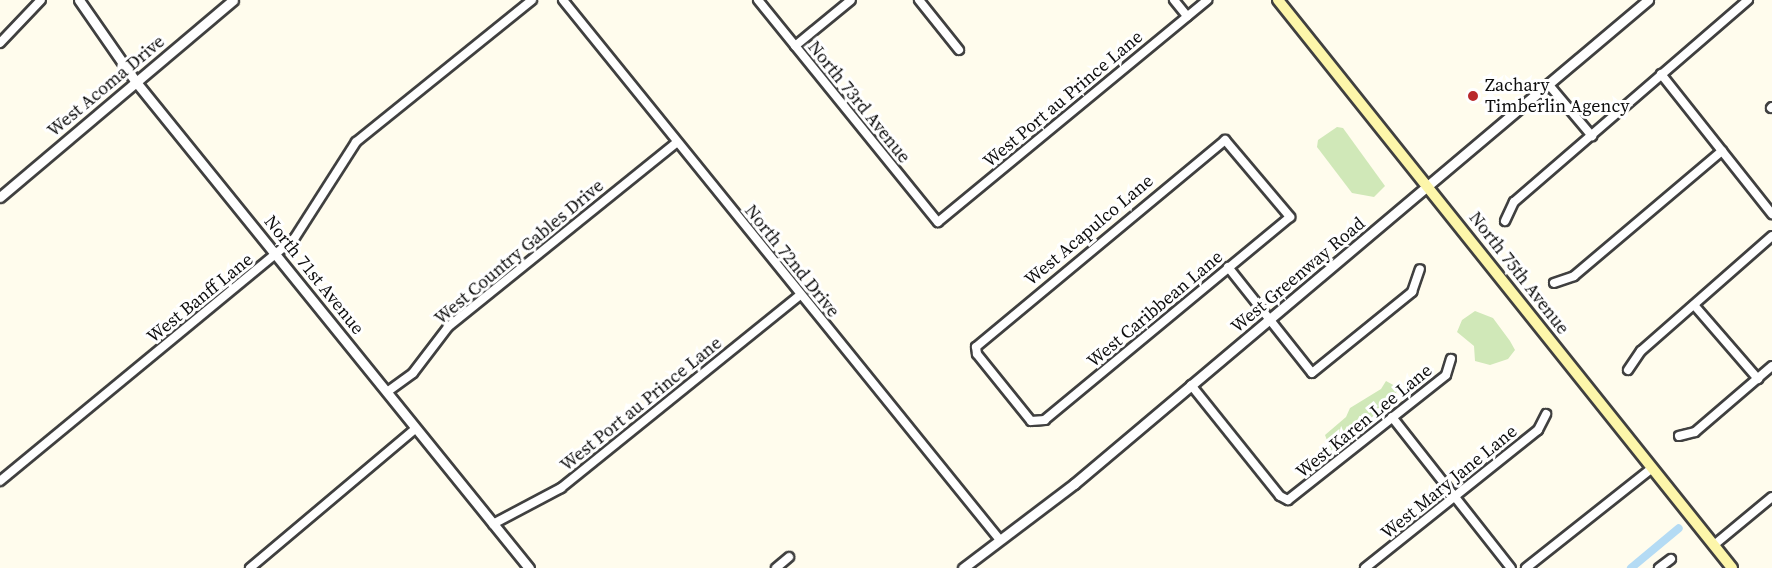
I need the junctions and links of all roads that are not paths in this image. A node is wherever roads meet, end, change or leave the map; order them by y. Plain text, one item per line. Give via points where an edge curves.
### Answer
1 (41, 0) edge
2 (79, 0) edge
3 (233, 0) edge
4 (532, 0) edge
5 (563, 0) edge
6 (758, 0) edge
7 (850, 0) edge
8 (919, 0) edge
9 (1174, 0) edge
10 (1207, 0) edge
11 (1278, 0) edge
12 (1648, 0) edge
13 (1748, 0) edge
14 (1187, 16) junction
15 (0, 43) edge
16 (795, 46) junction
17 (959, 50) dead end
18 (1661, 74) junction
19 (136, 82) junction
20 (1549, 85) junction
21 (1592, 136) junction
22 (677, 142) junction
23 (1722, 151) junction
24 (1429, 187) junction
25 (0, 197) edge
26 (1772, 214) edge
27 (1290, 217) joint
28 (1505, 221) dead end
29 (938, 222) joint
30 (1772, 236) edge
31 (276, 254) junction
32 (1228, 267) junction
33 (1420, 269) dead end
34 (1554, 284) dead end
35 (800, 295) junction
36 (1694, 305) junction
37 (1271, 319) junction
38 (1451, 359) dead end
39 (1772, 366) edge
40 (1628, 370) dead end
41 (1758, 379) junction
42 (1191, 385) junction
43 (387, 393) junction
44 (1546, 414) dead end
45 (1392, 417) junction
46 (1038, 423) joint
47 (416, 428) junction
48 (1679, 436) dead end
49 (1652, 468) junction
50 (0, 482) edge
51 (1455, 497) junction
52 (1772, 497) edge
53 (493, 524) junction
54 (1000, 540) junction
55 (1714, 545) junction
56 (789, 557) dead end
57 (1671, 559) dead end
58 (250, 568) edge
59 (528, 568) edge
60 (776, 568) edge
61 (963, 568) edge
62 (1365, 568) edge
63 (1511, 568) edge
64 (1526, 568) edge
65 (1659, 568) edge
66 (1732, 568) edge

1 - 15 street
2 - 19 street, North 71st Avenue
3 - 19 street, West Acoma Drive
4 - 31 street, West Banff Lane via 356,142 294,239
5 - 22 street, North 72nd Drive
6 - 16 street, North 73rd Avenue
7 - 16 street
8 - 17 street
9 - 14 street
10 - 14 street, West Port au Prince Lane
11 - 24 main road, North 75th Avenue
12 - 20 street, West Greenway Road
13 - 18 street
14 - 29 street, West Port au Prince Lane
16 - 29 street, North 73rd Avenue
18 - 21 street
18 - 23 street
19 - 25 street, West Acoma Drive
19 - 31 street, North 71st Avenue
20 - 21 street
20 - 24 street, West Greenway Road
21 - 28 street via 1514,202
22 - 35 street, North 72nd Drive
22 - 43 street, West Country Gables Drive via 448,327 413,373
23 - 26 street
23 - 34 street via 1574,276
24 - 37 street, West Greenway Road
24 - 49 main road, North 75th Avenue
27 - 32 street, West Caribbean Lane
27 - 46 street, West Acapulco Lane via 1225,140 1218,142 975,347 976,354 1031,421
30 - 36 street
31 - 43 street, North 71st Avenue
31 - 50 street, West Banff Lane
32 - 37 street
32 - 46 street, West Caribbean Lane
33 - 37 street via 1412,292 1312,373
35 - 53 street, West Port au Prince Lane via 561,488
35 - 54 street, North 72nd Drive
36 - 40 street via 1641,351
36 - 41 street
37 - 42 street, West Greenway Road
38 - 45 street, West Karen Lee Lane via 1446,375
39 - 41 street
41 - 48 street via 1695,432
42 - 45 street, West Karen Lee Lane via 1280,496 1288,500
42 - 54 street, West Greenway Road
43 - 47 street, North 71st Avenue
44 - 51 street, West Mary Jane Lane via 1538,430
45 - 51 street
47 - 53 street, North 71st Avenue
47 - 58 street
49 - 55 main road, North 75th Avenue
49 - 64 street
51 - 62 street, West Mary Jane Lane
51 - 63 street
52 - 55 street
53 - 59 street, North 71st Avenue
54 - 61 street, West Greenway Road
55 - 66 main road, North 75th Avenue
56 - 60 street
57 - 65 street

